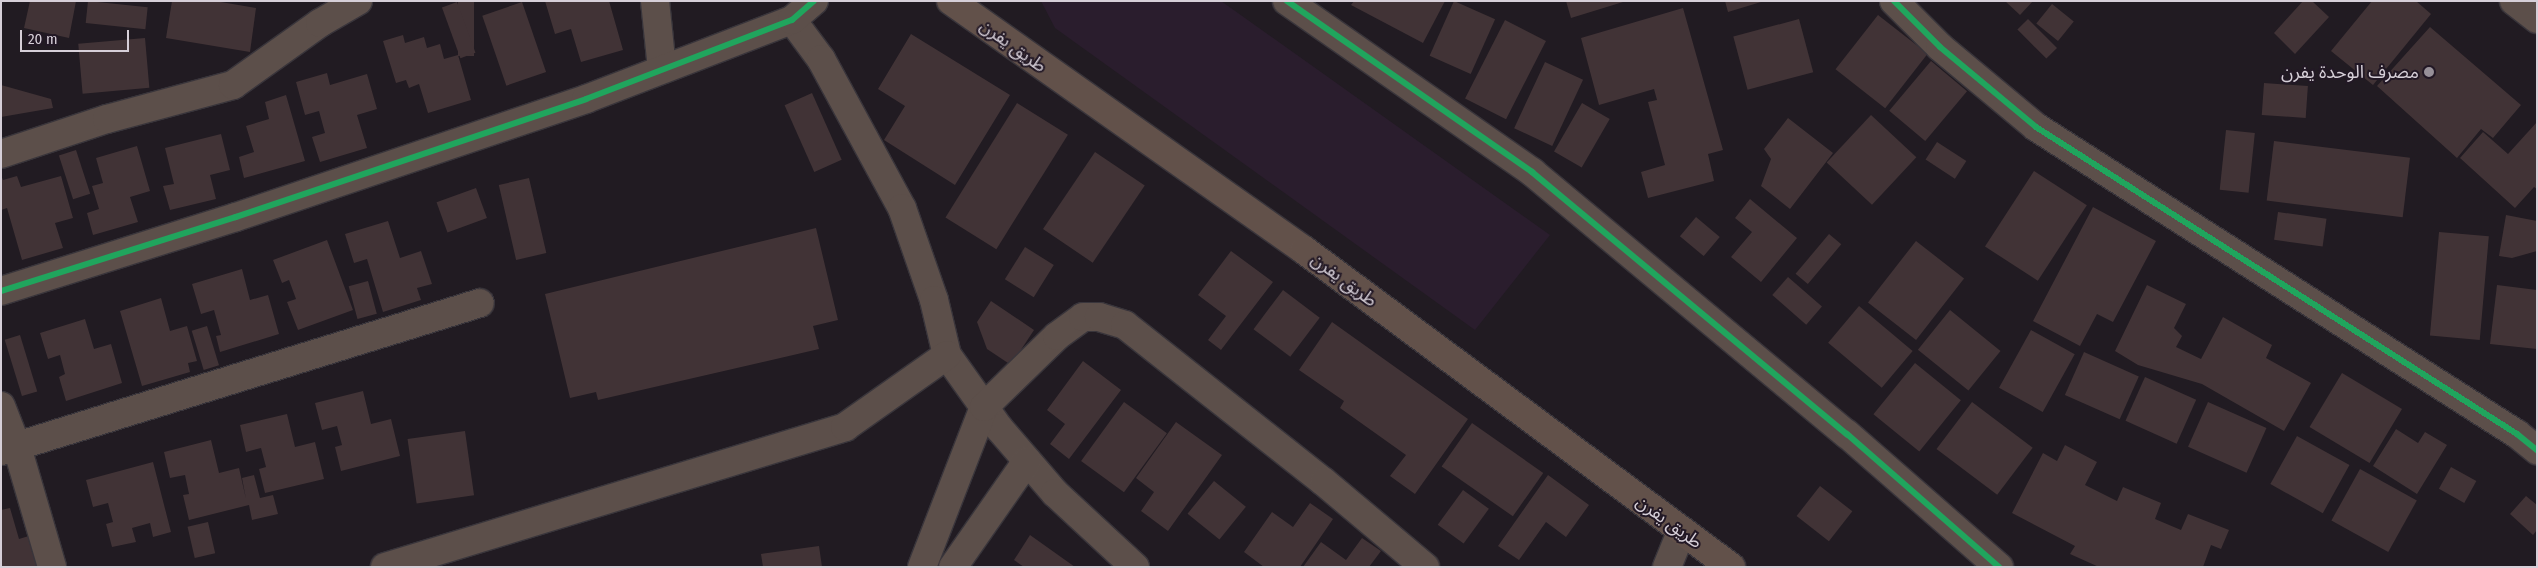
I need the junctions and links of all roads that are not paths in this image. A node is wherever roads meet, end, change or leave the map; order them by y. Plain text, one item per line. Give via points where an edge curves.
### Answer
1 (358, 1) edge
2 (655, 1) edge
3 (814, 1) edge
4 (951, 1) edge
5 (1288, 1) edge
6 (1894, 1) edge
7 (2514, 1) edge
8 (792, 20) junction
9 (2537, 20) edge
10 (662, 69) junction
11 (1, 154) edge
12 (1, 291) edge
13 (480, 303) dead end
14 (947, 355) junction
15 (1, 406) edge
16 (984, 407) junction
17 (9, 449) edge
18 (2537, 450) edge
19 (1027, 461) junction
20 (1681, 532) junction
21 (52, 567) edge
22 (385, 567) edge
23 (922, 567) edge
24 (953, 567) edge
25 (1135, 567) edge
26 (1425, 567) edge
27 (1667, 567) edge
28 (1731, 567) edge
29 (1999, 567) edge

1 - 11 street via 320,23 233,85 107,119
2 - 10 street
3 - 8 street
4 - 20 main road, طريق يفرن via 1304,250
5 - 29 street via 1532,172 1847,434
6 - 18 street via 1940,47 2036,127 2517,434
7 - 9 street
8 - 10 street
8 - 14 street via 821,59 902,208 934,300
10 - 12 street via 448,146
13 - 17 street
14 - 16 street
14 - 22 street via 845,427
15 - 17 street
16 - 19 street
16 - 23 street
16 - 26 street via 1057,336 1083,317 1099,317 1122,324 1324,482
17 - 21 street
19 - 24 street
19 - 25 street via 1055,493
20 - 27 street
20 - 28 main road, طريق يفرن

